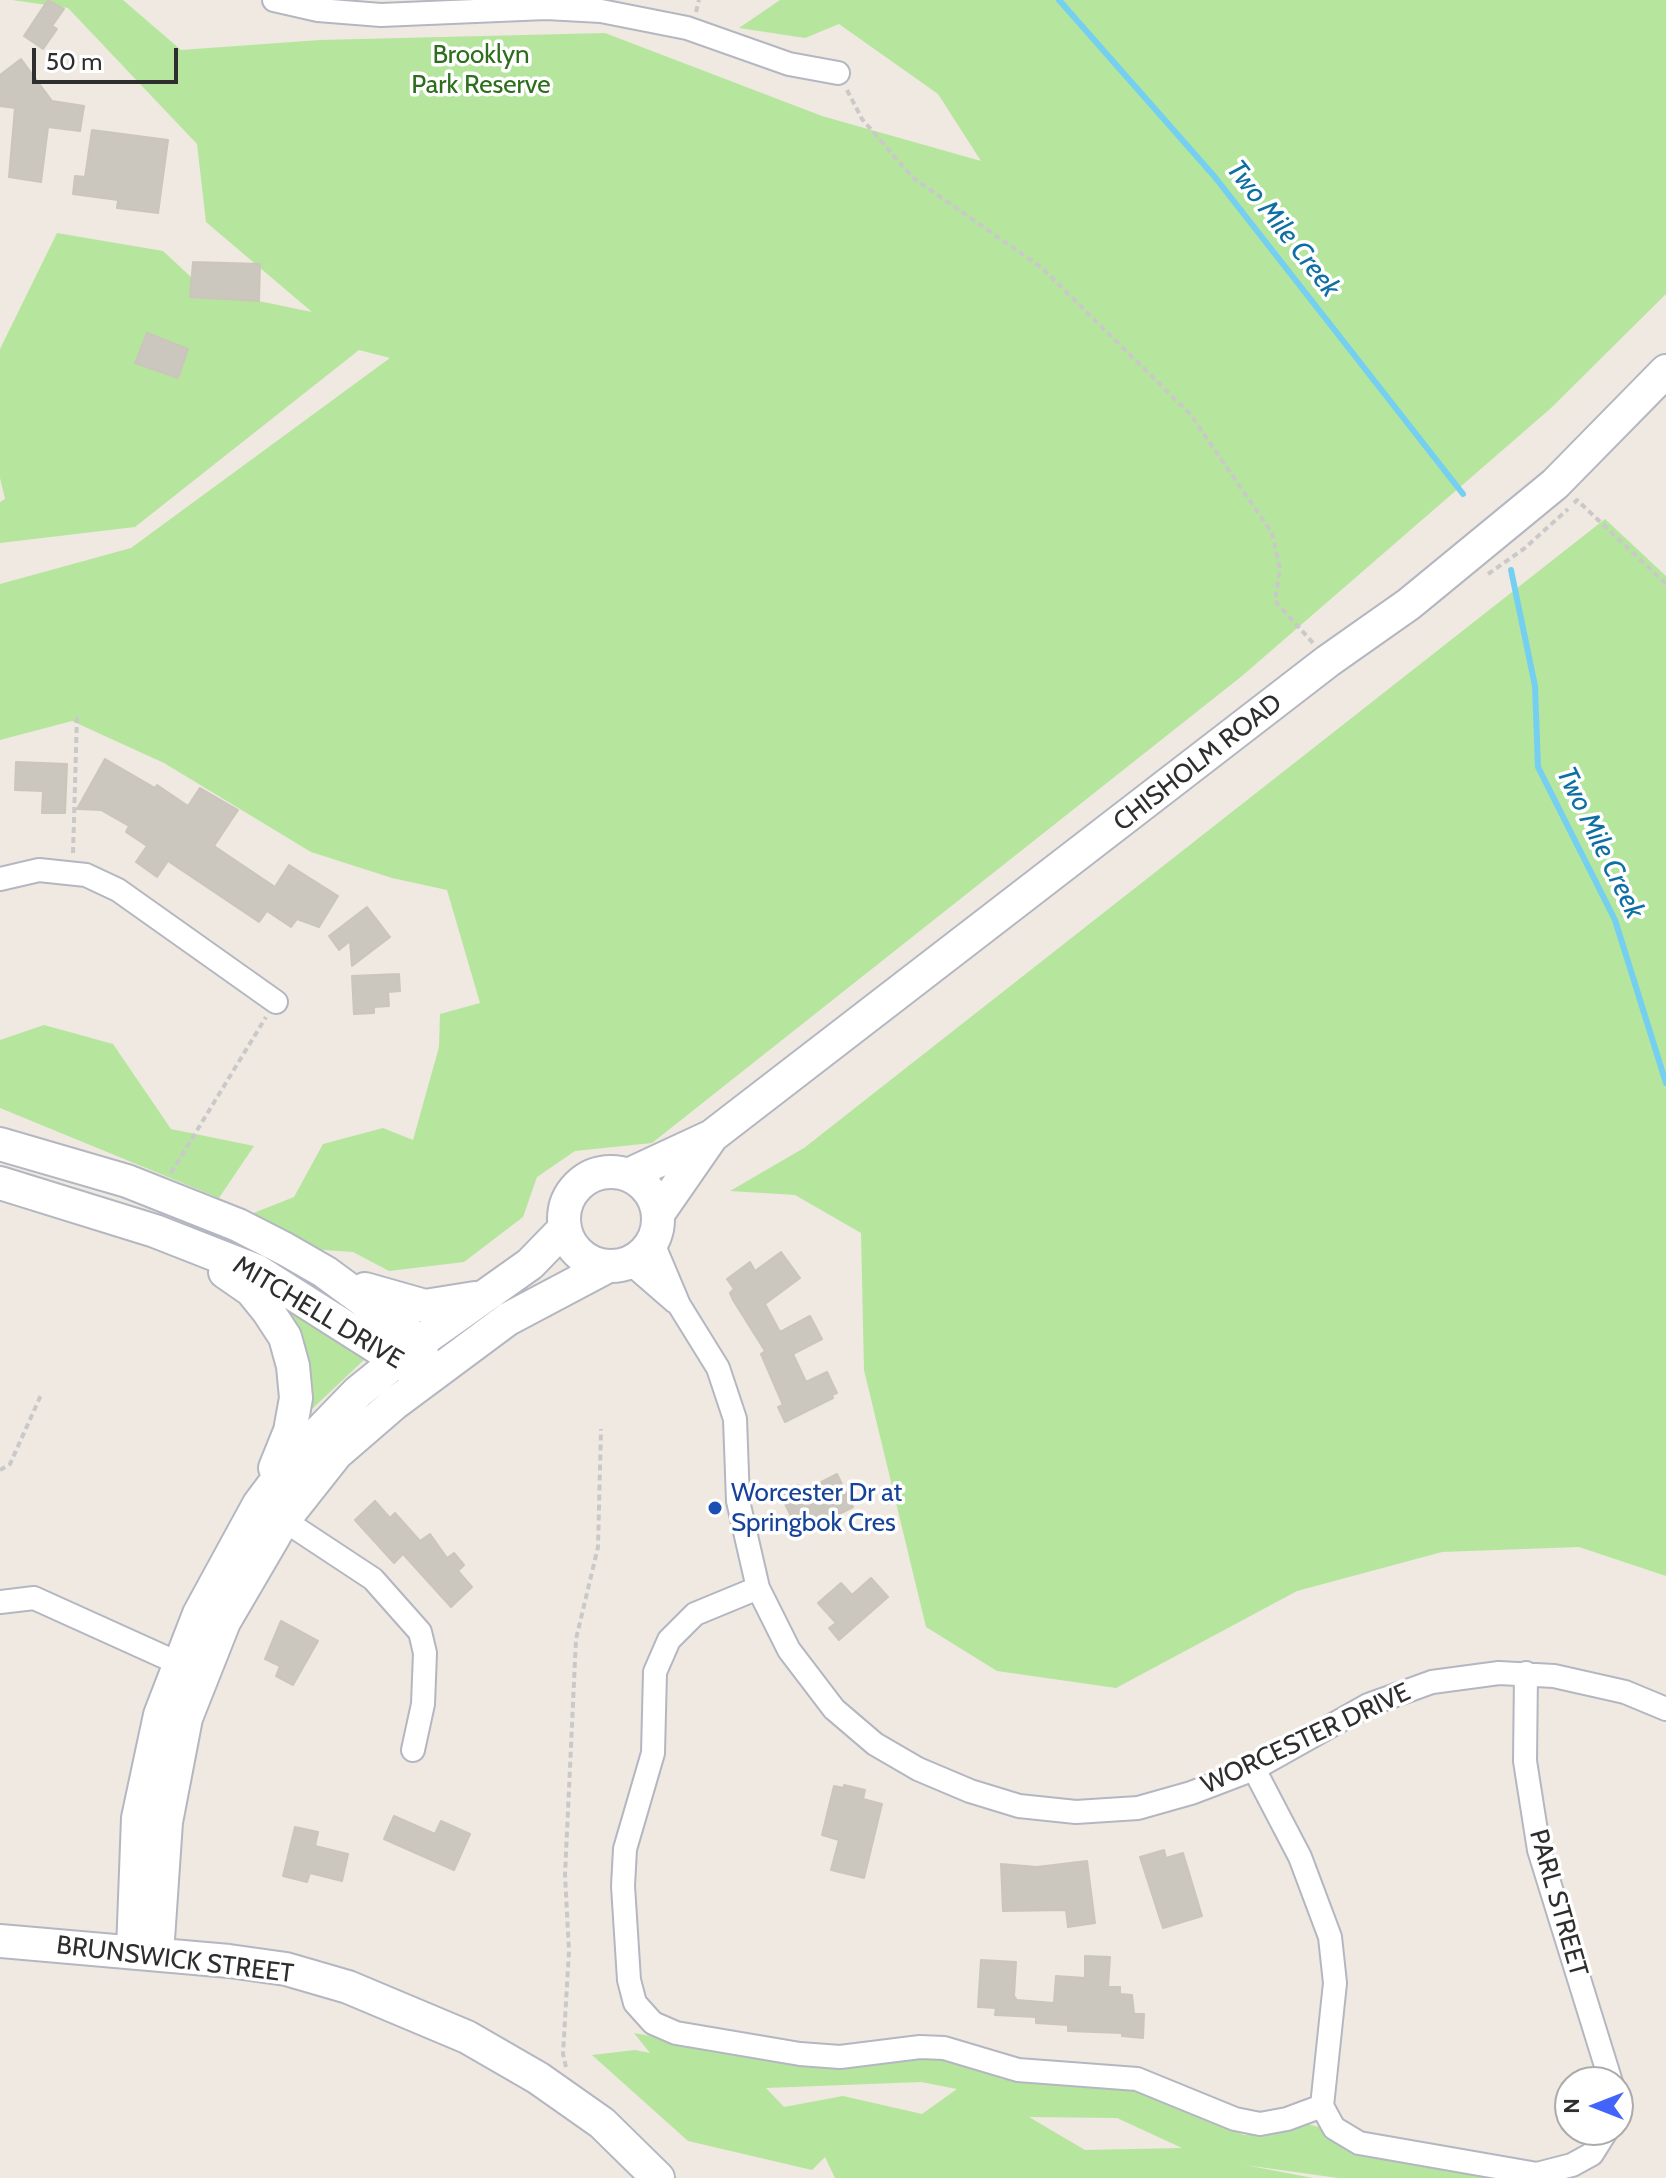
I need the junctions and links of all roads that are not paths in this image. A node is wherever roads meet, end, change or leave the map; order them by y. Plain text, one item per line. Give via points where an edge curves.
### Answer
1 (274, 0) edge
2 (838, 73) road end
3 (1666, 371) edge
4 (0, 879) edge
5 (276, 1002) road end
6 (712, 1136) junction
7 (0, 1144) edge
8 (628, 1175) junction
9 (0, 1183) edge
10 (565, 1228) junction
11 (155, 1231) junction
12 (637, 1246) junction
13 (325, 1272) junction
14 (487, 1294) junction
15 (679, 1305) junction
16 (408, 1351) junction
17 (427, 1378) junction
18 (271, 1512) junction
19 (758, 1588) junction
20 (0, 1602) edge
21 (189, 1669) junction
22 (1526, 1673) junction
23 (1666, 1709) edge
24 (413, 1750) dead end
25 (1254, 1769) junction
26 (0, 1941) edge
27 (145, 1952) junction
28 (1606, 2066) edge
29 (1322, 2106) junction
30 (1597, 2146) edge
31 (658, 2178) edge

1 - 2 street via 381,15 601,11 687,28 789,64
3 - 6 main road, CHISHOLM ROAD via 1555,484 1409,604
4 - 5 street via 39,870 73,872 118,890
6 - 8 main road, CHISHOLM ROAD
6 - 12 main road, CHISHOLM ROAD
7 - 13 main road, MITCHELL DRIVE via 195,1207
8 - 10 main road via 603,1172 581,1183 567,1203
8 - 12 main road via 648,1190
9 - 11 main road, MITCHELL DRIVE
10 - 12 main road via 580,1255
10 - 14 main road, CHISHOLM ROAD via 530,1264
11 - 16 main road, MITCHELL DRIVE via 257,1271
11 - 18 main road via 251,1290 285,1337 296,1398
12 - 15 street, WORCESTER DRIVE
12 - 15 street, WORCESTER DRIVE
12 - 17 main road, CHISHOLM ROAD via 529,1306
13 - 14 main road via 382,1296 425,1306
13 - 16 main road, MITCHELL DRIVE
14 - 16 main road, CHISHOLM ROAD
15 - 19 street, WORCESTER DRIVE via 718,1368 735,1419 738,1501
16 - 17 main road, MITCHELL DRIVE
16 - 18 main road, CHISHOLM ROAD via 321,1428
17 - 18 main road, CHISHOLM ROAD
18 - 21 main road, CHISHOLM ROAD via 199,1614
18 - 24 street via 373,1579 420,1632 425,1653 423,1704
19 - 25 street, WORCESTER DRIVE via 789,1650 834,1709 875,1744 970,1791 1019,1806 1076,1812 1138,1808
19 - 29 street via 695,1614 669,1640 655,1672 653,1753 625,1849 623,1886 629,1980 635,2003 653,2023 676,2033 800,2054 840,2057 944,2048 1018,2070 1137,2079 1260,2124
20 - 21 street via 34,1598
21 - 27 main road, CHISHOLM ROAD via 146,1768 138,1818
22 - 23 street, WORCESTER DRIVE via 1585,1681
22 - 25 street, WORCESTER DRIVE via 1467,1675 1399,1691
22 - 28 street, PARL STREET via 1525,1761 1539,1850
25 - 29 street via 1300,1857 1330,1937 1335,1983
26 - 27 main road, BRUNSWICK STREET
27 - 31 main road, BRUNSWICK STREET via 286,1969 348,1987 467,2037 602,2123
29 - 30 street via 1334,2128 1359,2143 1537,2174 1572,2165

